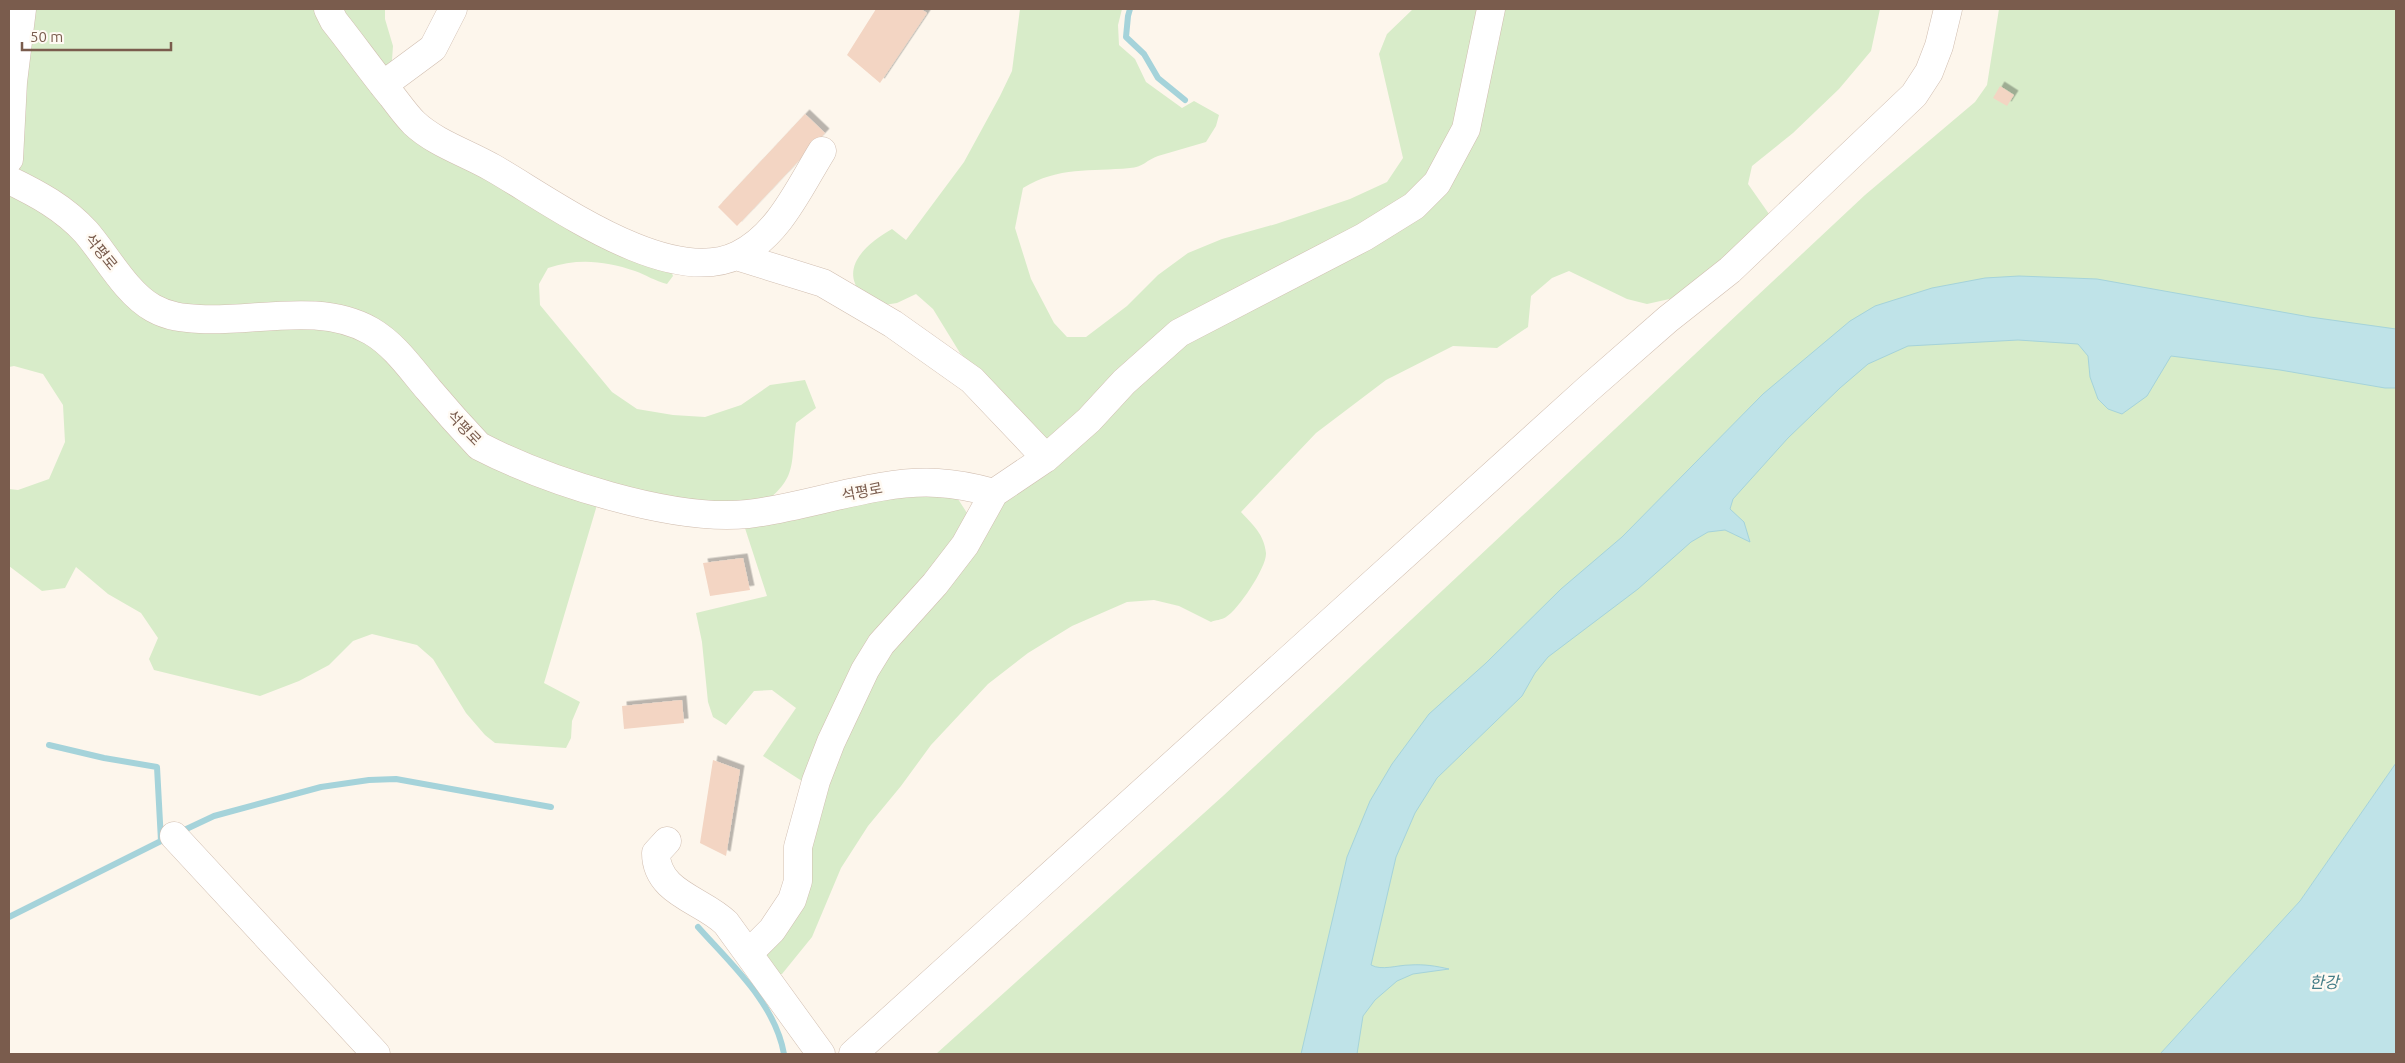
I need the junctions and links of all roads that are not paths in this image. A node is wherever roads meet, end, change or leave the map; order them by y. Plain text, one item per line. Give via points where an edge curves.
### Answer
1 (22, 9) edge
2 (328, 9) edge
3 (453, 9) edge
4 (1491, 9) edge
5 (1948, 9) edge
6 (383, 85) junction
7 (822, 151) dead end
8 (9, 159) edge
9 (9, 180) edge
10 (736, 256) junction
11 (1046, 458) junction
12 (994, 493) junction
13 (174, 836) dead end
14 (667, 841) dead end
15 (749, 953) junction
16 (376, 1054) edge
17 (821, 1054) edge
18 (853, 1054) edge

1 - 8 street
2 - 6 street
3 - 6 street via 432,48
4 - 11 street via 1466,129 1437,183 1414,206 1381,227 1179,333
5 - 18 street via 1939,46 1914,95 1860,147 1730,270 1588,389
6 - 10 street via 414,123 588,226 662,257 695,262
7 - 10 street via 775,226
9 - 12 street, 석평로 via 44,196 66,213 152,308 174,318 229,321 296,315 347,320 372,331 394,348 479,446 564,482 638,503 722,516 749,514 904,485 970,486
10 - 11 street via 823,283 893,324 972,380
11 - 12 street
12 - 15 street via 965,545 881,644 865,670 830,742 816,781 798,847 798,881 792,900 772,930
13 - 16 street
14 - 15 street via 656,853 656,867 666,881 716,913
15 - 17 street

